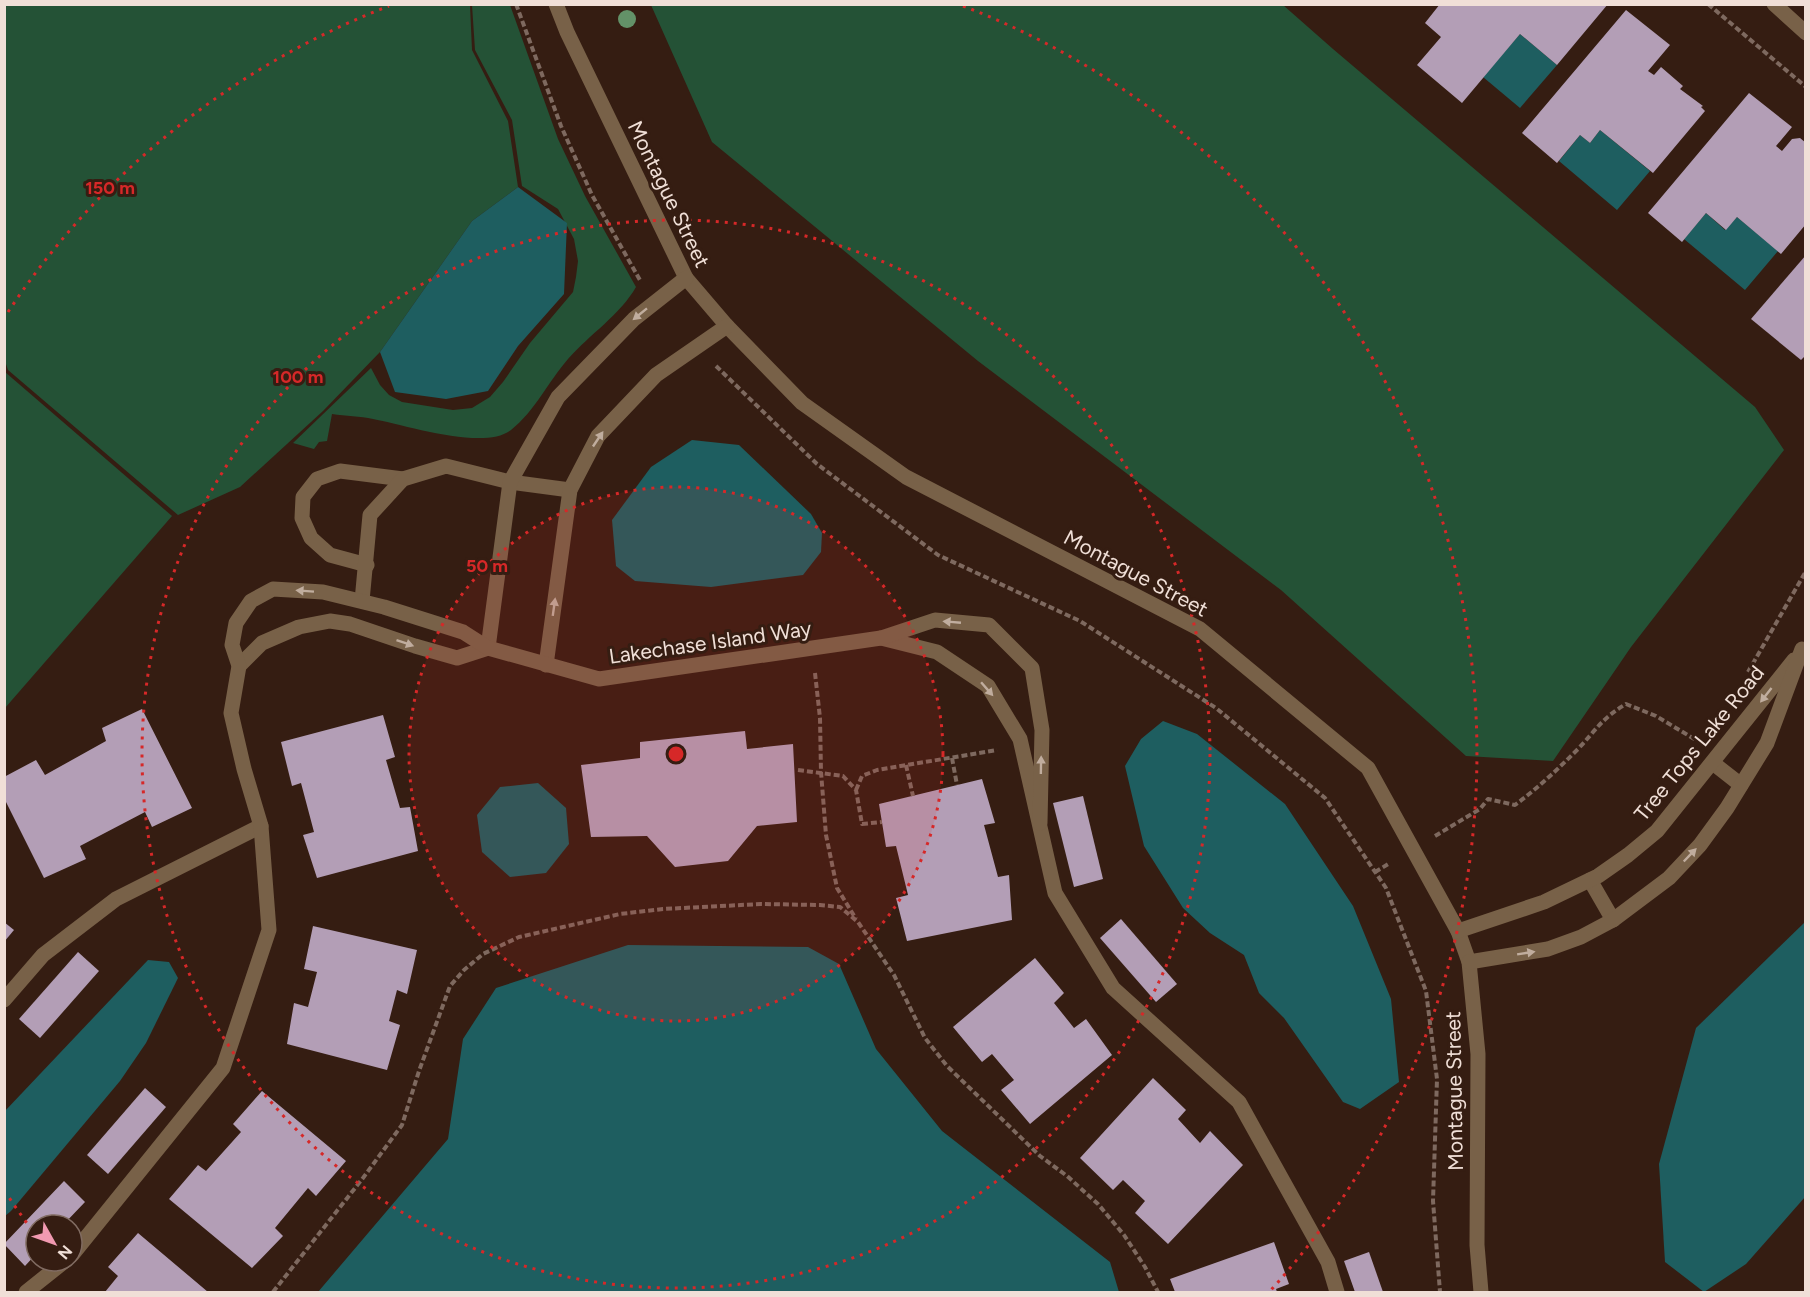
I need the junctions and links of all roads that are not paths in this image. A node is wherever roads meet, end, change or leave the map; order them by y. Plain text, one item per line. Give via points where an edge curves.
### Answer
1 (556, 4) edge
2 (1774, 4) edge
3 (1806, 33) edge
4 (686, 278) junction
5 (727, 326) junction
6 (404, 479) junction
7 (510, 482) junction
8 (570, 490) junction
9 (367, 565) junction
10 (363, 601) junction
11 (880, 638) junction
12 (1804, 647) edge
13 (488, 648) junction
14 (546, 665) junction
15 (239, 666) junction
16 (1713, 763) junction
17 (1741, 784) junction
18 (1040, 823) junction
19 (261, 826) junction
20 (1590, 880) junction
21 (1613, 920) junction
22 (1458, 931) junction
23 (1468, 962) junction
24 (4, 1000) edge
25 (84, 1240) edge
26 (50, 1273) edge
27 (26, 1293) edge
28 (1337, 1293) edge
29 (1481, 1293) edge

1 - 4 street, Montague Street
2 - 3 street
4 - 5 street, Montague Street
4 -> 7 street via 634,319 558,397
8 -> 5 street via 598,436 656,375
5 - 22 street, Montague Street via 802,403 906,477 1200,629 1368,768
6 - 7 street via 446,466
6 - 9 street via 370,515
6 - 9 street via 340,471 317,479 303,497 302,518 311,538 330,555
7 - 8 street
7 - 13 street
14 -> 8 street
9 - 10 street
10 - 13 street, Lakechase Island Way via 463,632
10 -> 15 street via 323,592 273,589 251,601 236,623 232,645
11 - 14 street, Lakechase Island Way via 599,679
11 -> 18 street, Lakechase Island Way via 937,652 988,686 1020,739
18 -> 11 street, Lakechase Island Way via 1042,730 1032,668 989,625 934,620
12 -> 16 street, Tree Tops Lake Road
12 - 17 street, Tree Tops Lake Road via 1767,743
13 - 14 street, Lakechase Island Way
15 -> 13 street via 262,643 299,627 330,621 457,658
15 - 19 street via 231,713
16 - 17 street
16 - 20 street, Tree Tops Lake Road via 1657,831
21 -> 17 street, Tree Tops Lake Road via 1669,878 1700,845
18 - 28 street, Lakechase Island Way via 1055,893 1113,987 1239,1102 1328,1262
19 - 24 street via 116,899 43,955
19 - 25 street via 269,930 222,1068
20 - 21 street
20 - 22 street, Tree Tops Lake Road via 1544,902
23 -> 21 street, Tree Tops Lake Road via 1548,949
22 - 23 street, Montague Street
23 - 29 street, Montague Street via 1478,1054 1477,1245
26 - 27 street

